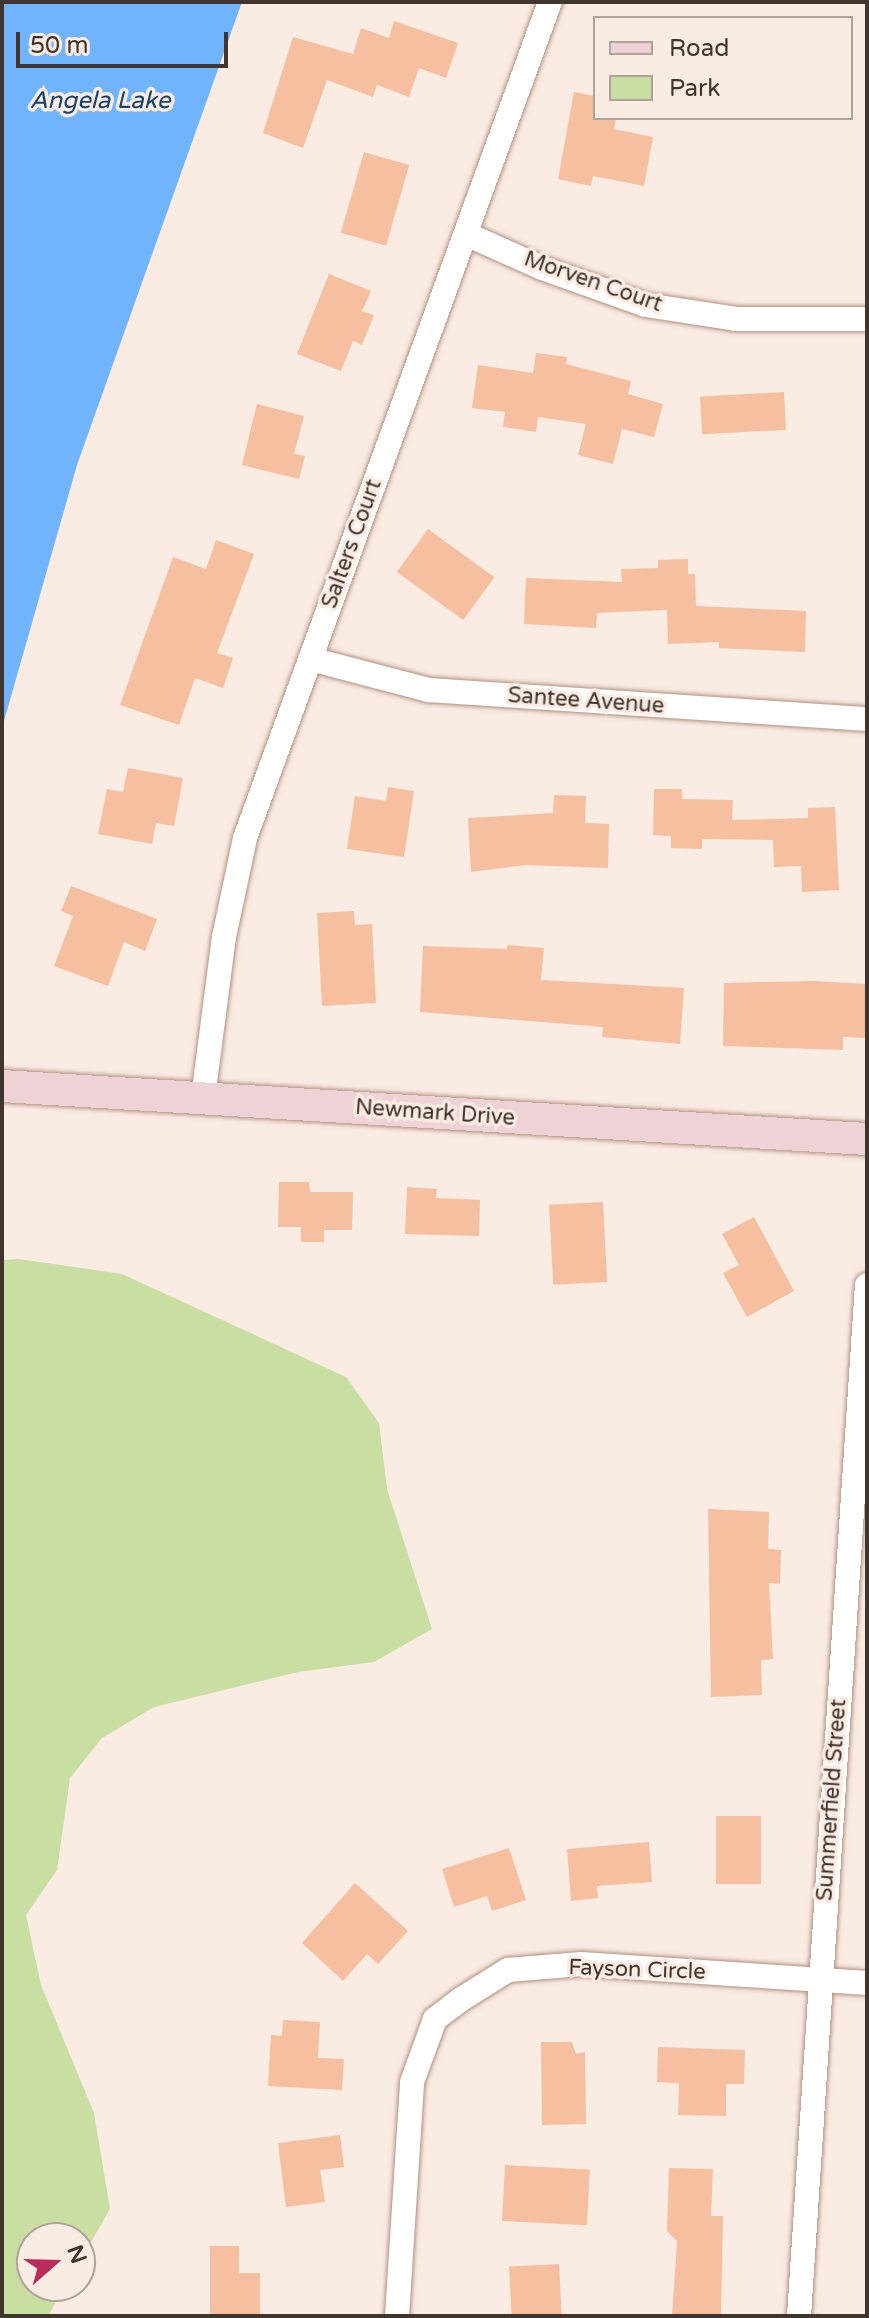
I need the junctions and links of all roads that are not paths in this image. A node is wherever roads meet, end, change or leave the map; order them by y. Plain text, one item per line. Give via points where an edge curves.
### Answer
1 (550, 2) edge
2 (466, 234) junction
3 (867, 319) edge
4 (310, 659) junction
5 (867, 719) edge
6 (2, 1086) edge
7 (203, 1098) junction
8 (867, 1139) edge
9 (867, 1285) edge
10 (859, 1543) edge
11 (819, 1980) junction
12 (867, 1983) edge
13 (397, 2316) edge
14 (799, 2316) edge

1 - 2 street, Salters Court
2 - 3 street, Morven Court via 646,305 736,319
2 - 4 street, Salters Court
4 - 5 street, Santee Avenue via 429,690
4 - 7 street, Salters Court via 245,838 224,937
6 - 7 street, Newmark Drive
7 - 8 street, Newmark Drive
9 - 10 street, Summerfield Street
10 - 11 street, Summerfield Street
11 - 12 street, Fayson Circle
11 - 13 street, Fayson Circle via 581,1964 508,1970 435,2019 412,2082
11 - 14 street, Summerfield Street

